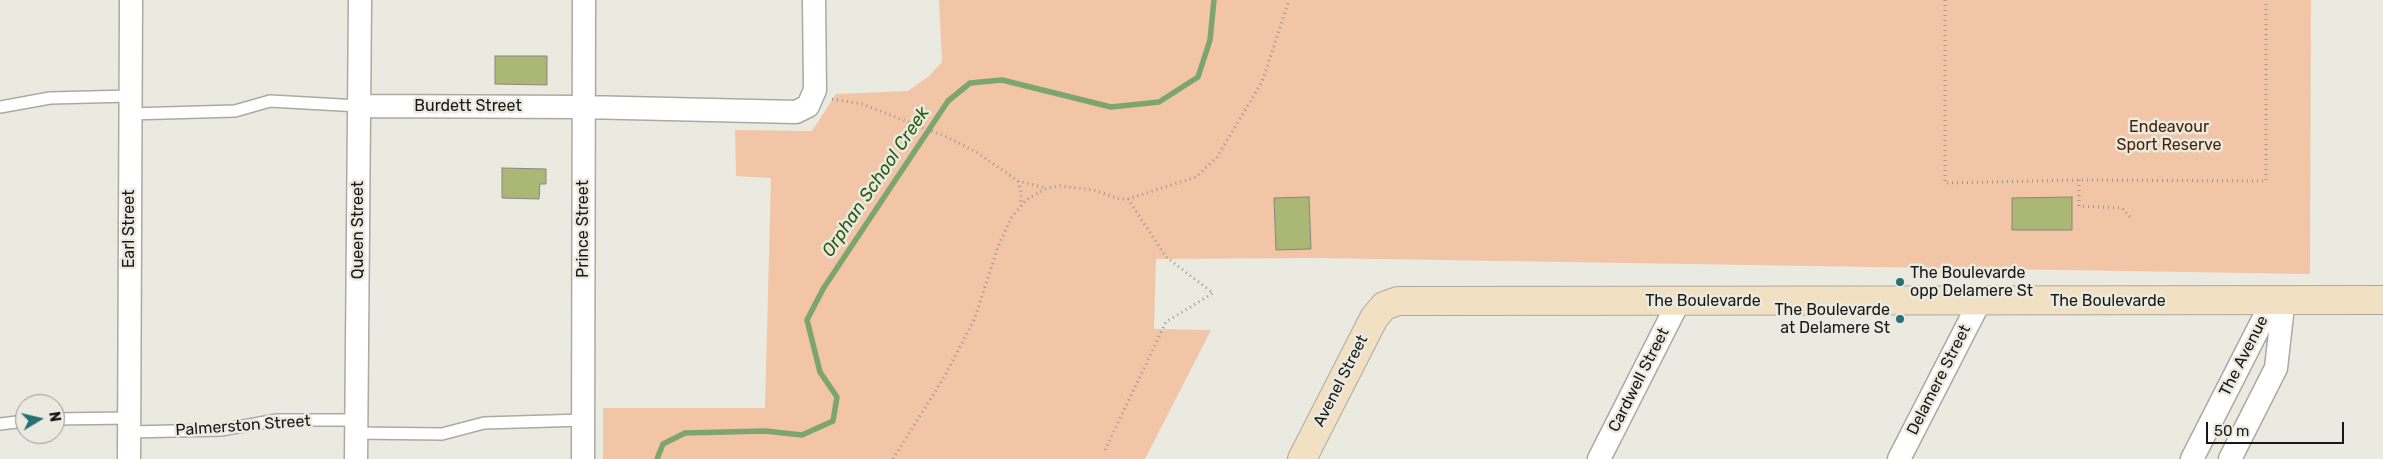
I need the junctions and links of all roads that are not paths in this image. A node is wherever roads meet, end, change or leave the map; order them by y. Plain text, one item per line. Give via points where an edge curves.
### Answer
1 (131, 0) edge
2 (360, 0) edge
3 (584, 0) edge
4 (814, 0) edge
5 (129, 105) junction
6 (359, 106) junction
7 (0, 107) edge
8 (583, 107) junction
9 (2272, 300) junction
10 (2383, 300) edge
11 (1980, 301) junction
12 (1679, 302) junction
13 (1384, 306) joint
14 (65, 420) edge
15 (583, 420) junction
16 (15, 422) edge
17 (0, 424) edge
18 (129, 425) junction
19 (356, 427) junction
20 (129, 459) edge
21 (356, 459) edge
22 (583, 459) edge
23 (1302, 459) edge
24 (1599, 459) edge
25 (1899, 459) edge
26 (2192, 459) edge
27 (2230, 459) edge

1 - 5 street, Earl Street
2 - 6 street, Queen Street
3 - 8 street, Prince Street
4 - 8 street, Burdett Street via 815,90 810,100 796,112
5 - 6 lane, Burdett Street via 235,111 270,101
5 - 7 lane, Burdett Street via 50,98
5 - 18 street, Earl Street
6 - 8 street, Burdett Street
6 - 19 street, Queen Street
8 - 15 street, Prince Street
9 - 10 street, The Boulevarde
9 - 11 street, The Boulevarde
9 - 26 street, The Avenue
9 - 27 street, The Avenue via 2282,315 2276,368
11 - 12 street, The Boulevarde
11 - 25 street, Delamere Street
12 - 13 street, The Boulevarde via 1398,301
12 - 24 street, Cardwell Street
13 - 23 street, Avenel Street via 1374,318
14 - 18 lane, Palmerston Street
15 - 19 lane, Palmerston Street via 484,423 442,434
15 - 22 street, Prince Street
16 - 17 lane
18 - 19 lane, Palmerston Street via 221,430 277,420
18 - 20 street, Earl Street
19 - 21 street, Queen Street

